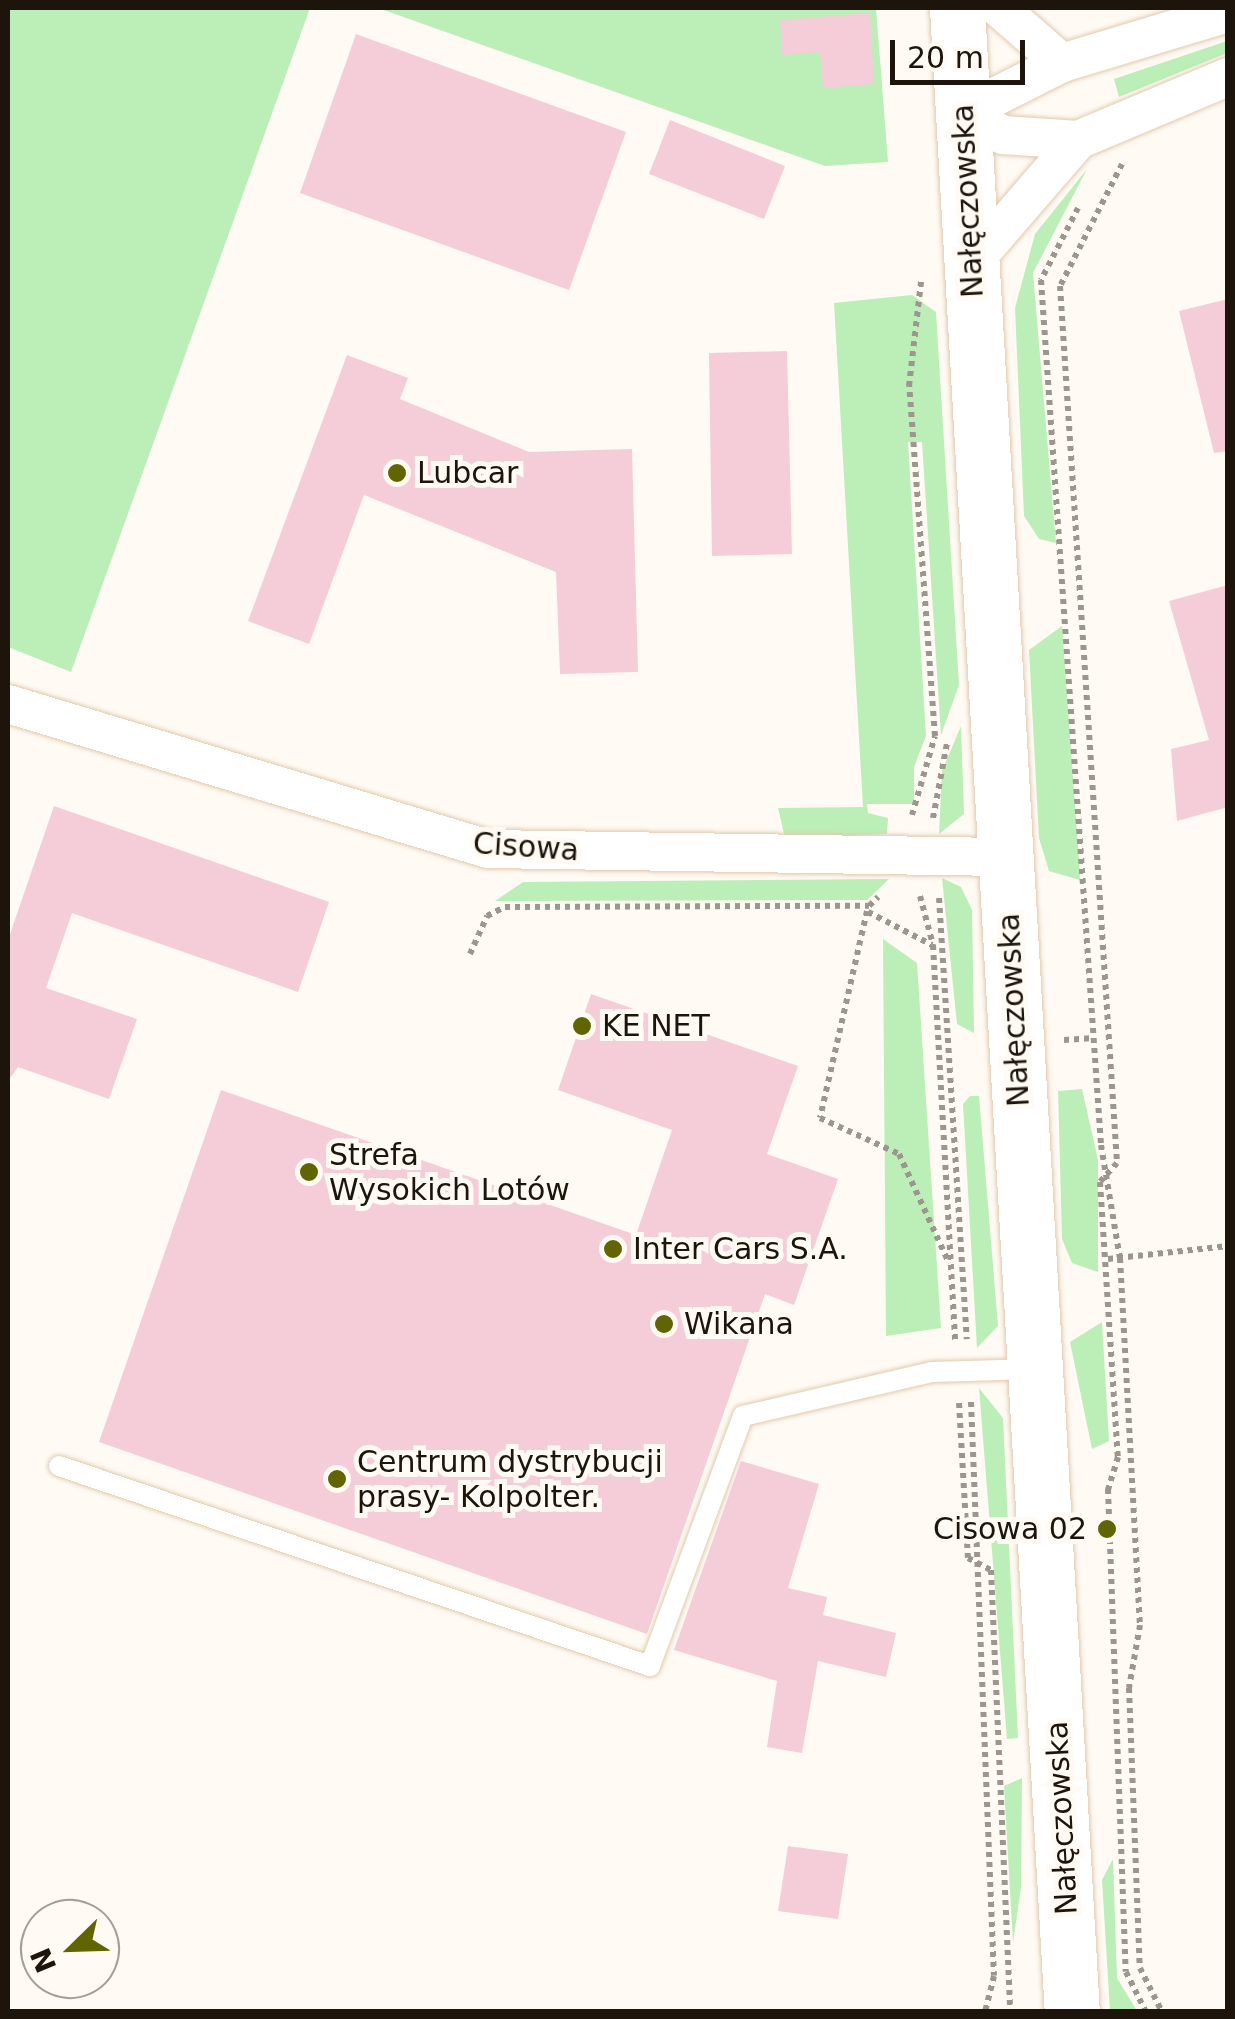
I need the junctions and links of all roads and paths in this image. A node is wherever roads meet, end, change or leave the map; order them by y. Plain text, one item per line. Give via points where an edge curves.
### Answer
1 (958, 8) edge
2 (1000, 8) edge
3 (1228, 13) edge
4 (1062, 63) junction
5 (1228, 76) edge
6 (963, 113) junction
7 (1078, 140) junction
8 (1120, 144) dead end
9 (1084, 198) dead end
10 (947, 270) junction
11 (8, 704) edge
12 (902, 828) dead end
13 (1005, 858) junction
14 (914, 885) dead end
15 (888, 887) dead end
16 (936, 889) dead end
17 (868, 909) junction
18 (933, 945) junction
19 (470, 954) dead end
20 (1094, 1038) junction
21 (1057, 1040) dead end
22 (1110, 1171) junction
23 (1228, 1246) edge
24 (1120, 1258) junction
25 (1108, 1259) junction
26 (952, 1269) junction
27 (1036, 1369) junction
28 (962, 1370) junction
29 (60, 1466) dead end
30 (977, 1563) junction
31 (1008, 1758) dead end
32 (994, 1760) junction
33 (986, 2012) edge
34 (1010, 2012) edge
35 (1072, 2012) edge
36 (1146, 2012) edge
37 (1162, 2012) edge

1 - 6 street, Nałęczowska
2 - 4 street
3 - 4 street
4 - 6 street
5 - 7 street
6 - 7 street via 1003,134
6 - 10 street, Nałęczowska
7 - 10 street
8 - 22 path via 1118,176 1060,286 1118,1163
9 - 20 path via 1041,280
10 - 12 path via 909,386 935,736 921,766 919,810
10 - 13 street, Nałęczowska
11 - 13 street, Cisowa via 488,849
13 - 27 street, Nałęczowska
14 - 18 path
15 - 17 path
16 - 28 path
17 - 18 path
17 - 19 path via 505,906 486,916
17 - 26 path via 820,1118 899,1154
18 - 26 path
20 - 21 path
20 - 22 path
22 - 24 path
22 - 25 path via 1100,1182
23 - 24 path
24 - 25 path
24 - 37 path via 1140,1625 1129,1688 1140,1968
25 - 36 path via 1126,1972
26 - 28 path
27 - 28 lane
27 - 35 street, Nałęczowska
28 - 29 lane via 743,1416 650,1666
28 - 30 path
28 - 30 path via 968,1558
30 - 32 path via 991,1570
30 - 33 path via 994,1976
31 - 32 path
32 - 34 path

